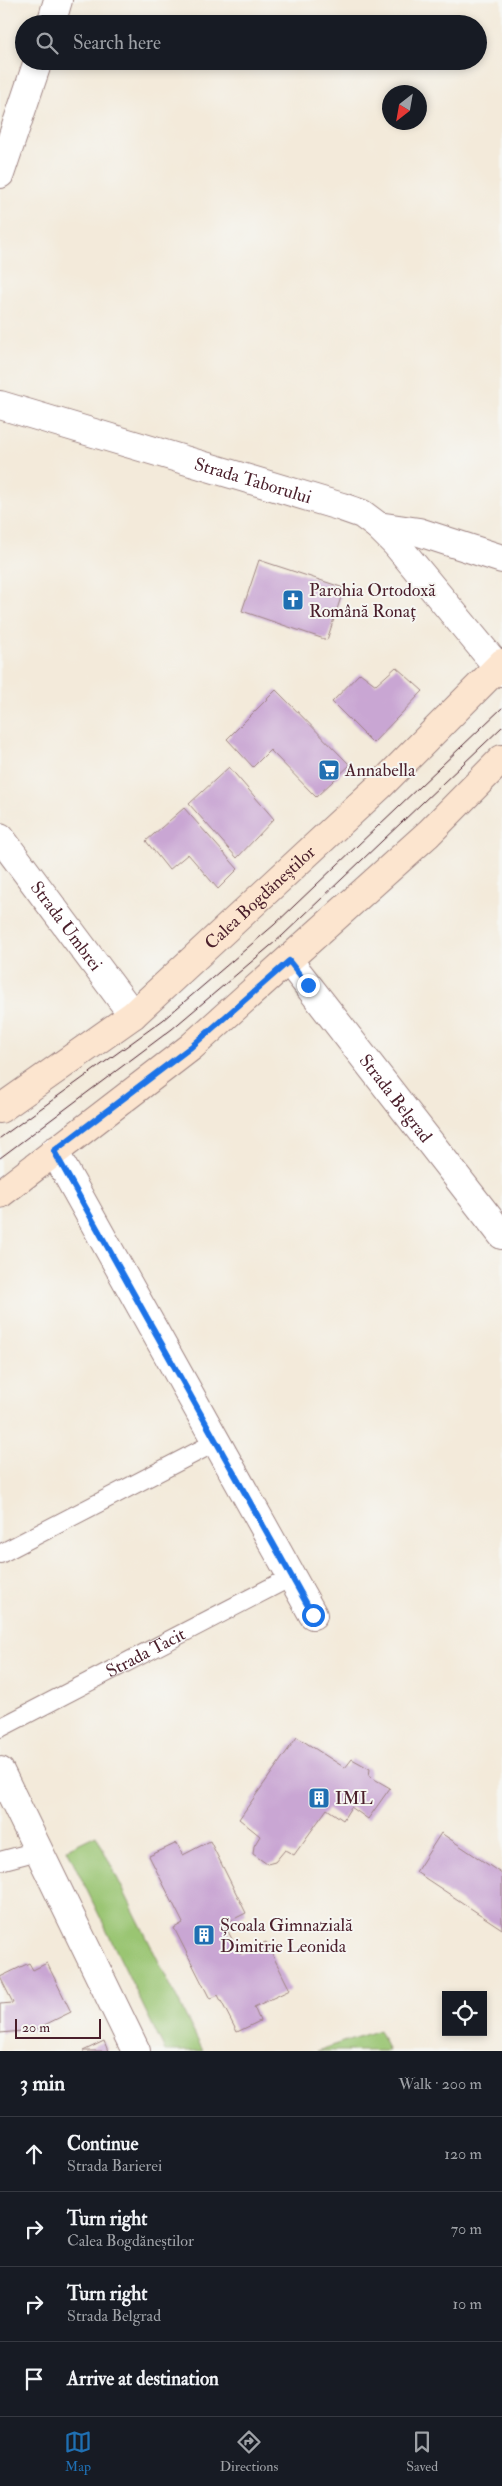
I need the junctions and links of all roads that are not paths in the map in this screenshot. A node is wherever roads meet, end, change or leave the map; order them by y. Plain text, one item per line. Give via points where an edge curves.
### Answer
1 (58, 0) edge
2 (53, 15) edge
3 (35, 70) edge
4 (0, 174) edge
5 (0, 405) edge
6 (378, 526) junction
7 (502, 559) edge
8 (501, 668) edge
9 (502, 759) edge
10 (0, 837) edge
11 (289, 961) junction
12 (133, 1015) junction
13 (0, 1109) edge
14 (54, 1151) junction
15 (0, 1194) edge
16 (502, 1235) edge
17 (216, 1442) junction
18 (0, 1554) edge
19 (291, 1577) junction
20 (313, 1615) dead end
21 (0, 1728) edge
22 (0, 1771) edge
23 (38, 1850) junction
24 (0, 1861) edge
25 (136, 2051) edge

1 - 2 street
3 - 4 street
5 - 6 street, Strada Taborului via 362,514
6 - 7 street, Strada Taborului via 419,532
6 - 8 street
8 - 12 main road, Calea Bogdăneștilor via 381,785
9 - 11 main road via 429,833
10 - 12 street, Strada Umbrei
11 - 14 main road via 191,1047
11 - 16 street, Strada Belgrad
12 - 13 main road, Calea Bogdăneștilor
14 - 15 main road
14 - 17 street
17 - 18 lane
17 - 19 street
19 - 20 street
19 - 21 lane, Strada Tacit
22 - 23 street
23 - 24 lane
23 - 25 street

